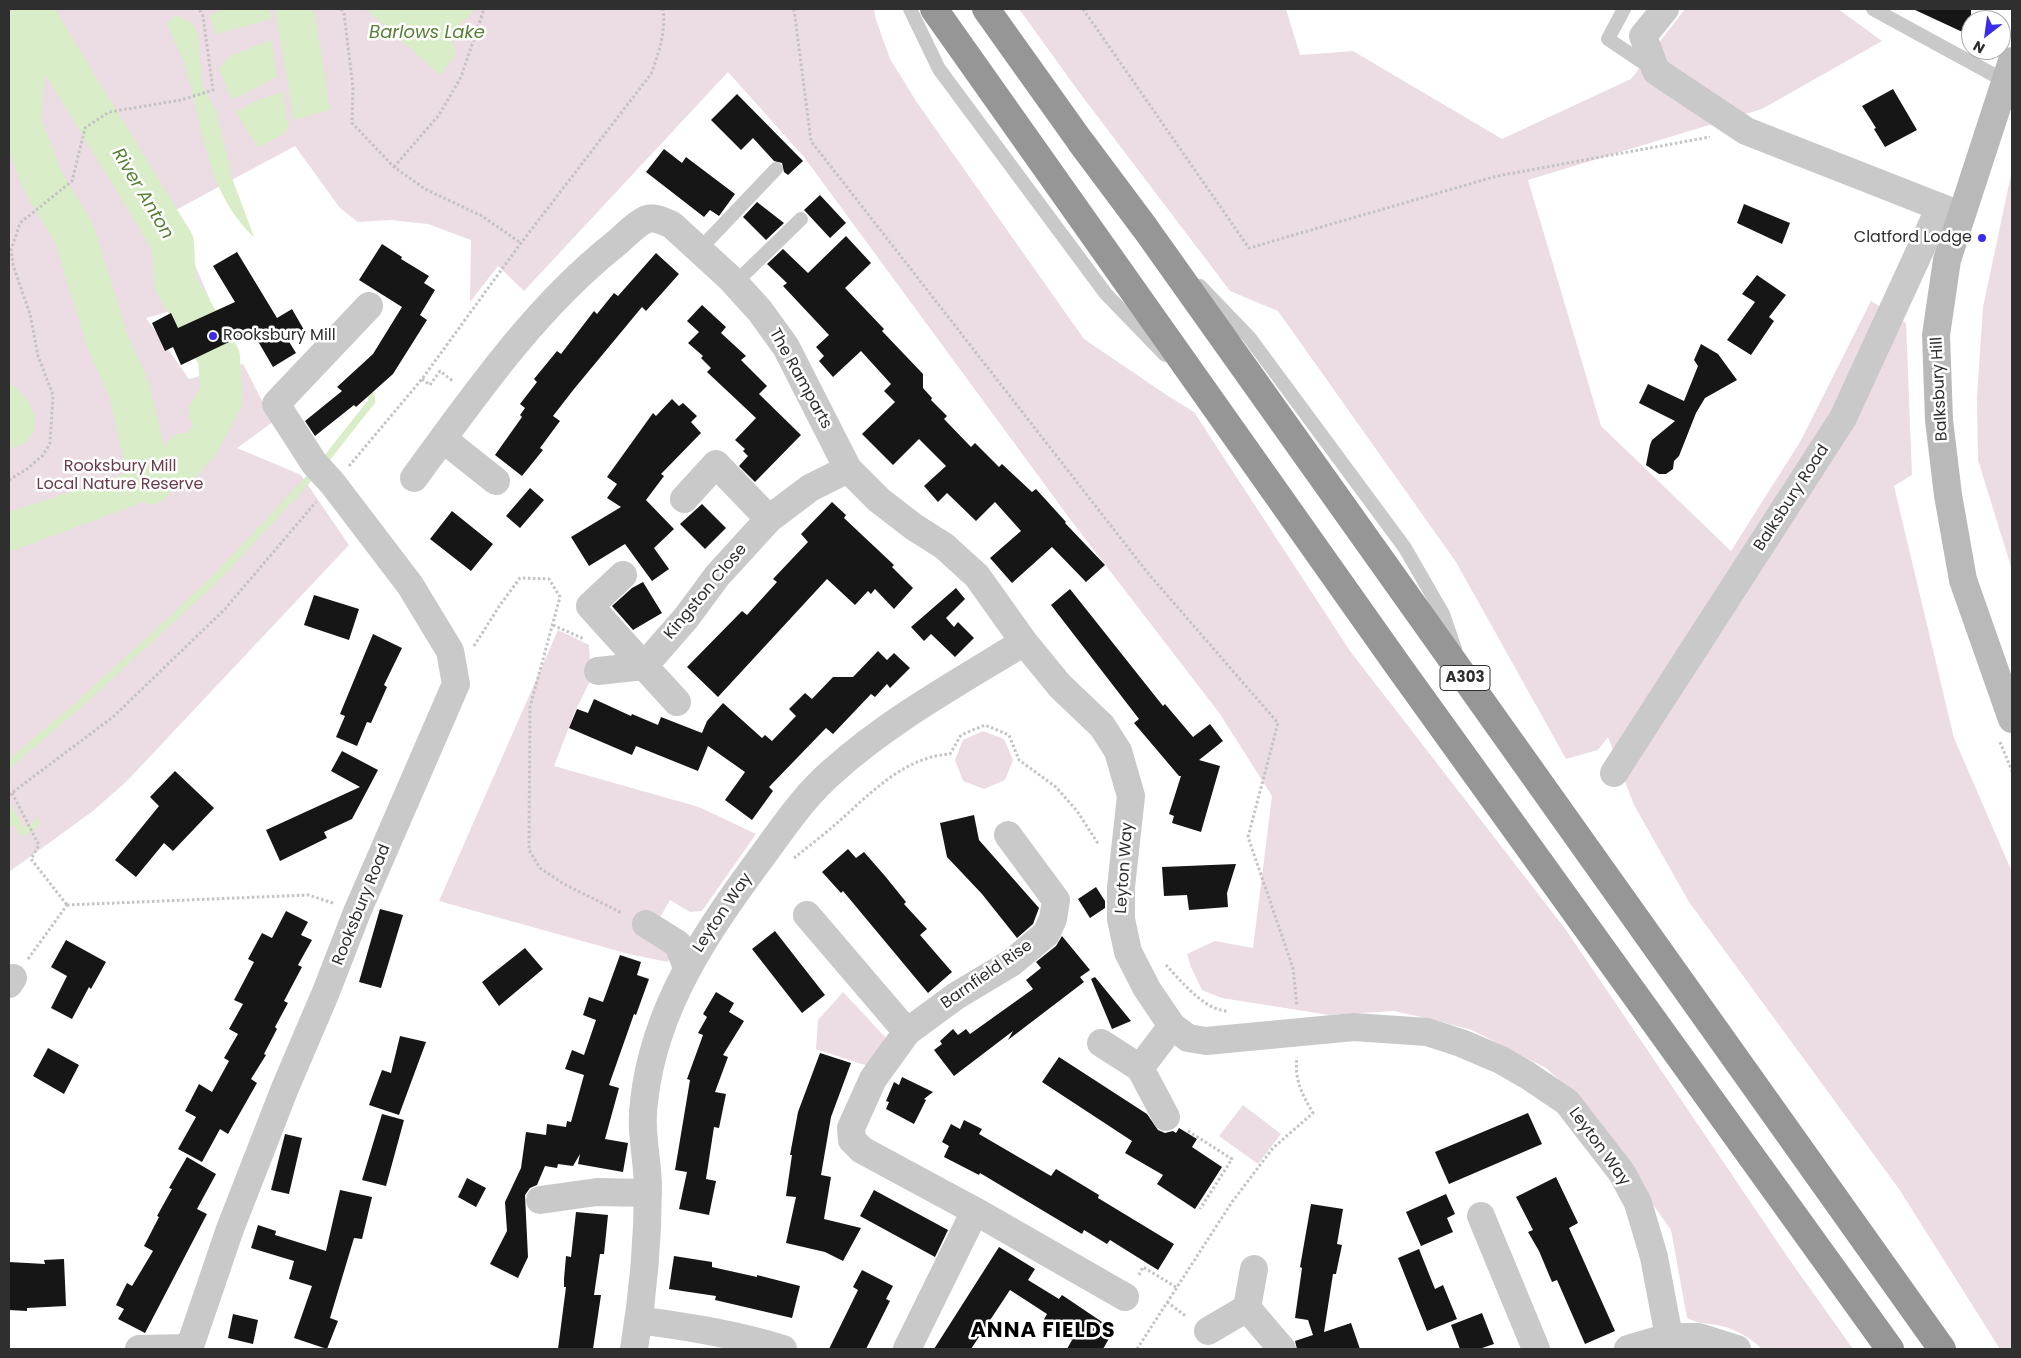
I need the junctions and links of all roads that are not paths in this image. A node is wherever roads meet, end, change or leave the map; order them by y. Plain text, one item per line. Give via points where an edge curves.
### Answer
1 (910, 9) edge
2 (934, 9) edge
3 (986, 9) edge
4 (1624, 9) edge
5 (1664, 9) edge
6 (1873, 9) edge
7 (1656, 71) junction
8 (2009, 71) edge
9 (776, 169) dead end
10 (1950, 211) junction
11 (801, 219) dead end
12 (699, 250) junction
13 (735, 283) junction
14 (369, 306) dead end
15 (1222, 415) junction
16 (443, 439) junction
17 (848, 469) junction
18 (414, 478) dead end
19 (496, 481) dead end
20 (684, 499) dead end
21 (769, 519) junction
22 (623, 575) dead end
23 (1024, 642) junction
24 (644, 666) junction
25 (598, 671) dead end
26 (677, 702) dead end
27 (2012, 719) edge
28 (1614, 773) dead end
29 (1008, 835) dead end
30 (806, 915) dead end
31 (646, 924) road end
32 (687, 968) junction
33 (1172, 1026) junction
34 (907, 1032) junction
35 (1101, 1043) dead end
36 (1140, 1068) junction
37 (1166, 1117) road end
38 (648, 1193) junction
39 (540, 1200) dead end
40 (975, 1211) junction
41 (1481, 1216) dead end
42 (1254, 1269) dead end
43 (1125, 1297) road end
44 (1247, 1308) junction
45 (639, 1320) junction
46 (1208, 1331) dead end
47 (1669, 1337) junction
48 (139, 1349) edge
49 (189, 1349) edge
50 (634, 1349) edge
51 (783, 1349) edge
52 (907, 1349) edge
53 (1282, 1349) edge
54 (1536, 1349) edge
55 (1628, 1349) edge
56 (1737, 1349) edge
57 (1890, 1349) edge
58 (1942, 1349) edge

1 - 15 lane via 939,69 1106,294
2 - 15 highway, A303
3 - 58 highway, A303
4 - 7 lane via 1608,39
5 - 7 street via 1643,36
6 - 8 lane
7 - 10 street via 1746,131
8 - 10 street, Balksbury Hill
9 - 12 lane
10 - 27 street, Balksbury Hill via 1947,260 1936,335 1939,420 1948,495 1963,580
10 - 28 street, Balksbury Road via 1843,418
11 - 13 lane
12 - 13 street, The Ramparts
12 - 16 street, The Ramparts via 672,225 648,218 639,224 559,295 512,348
13 - 17 street, The Ramparts via 786,347
14 - 49 street, Rooksbury Road via 276,404 326,479 410,584 450,651 456,684 357,912 230,1229
15 - 57 highway, A303 via 1399,667
16 - 18 street, The Ramparts
16 - 19 street
17 - 21 street, Kingston Close via 810,488
17 - 23 street, The Ramparts via 879,500 944,546 977,576
20 - 21 street via 716,464
21 - 24 street, Kingston Close via 717,576
22 - 24 street via 590,606
23 - 32 street, Leyton Way via 888,727 832,771 786,823
23 - 33 street, Leyton Way via 1060,686 1102,726 1118,751 1131,796 1121,887 1121,918 1128,952
24 - 25 street
24 - 26 street
29 - 34 street, Barnfield Rise via 1056,900 1046,934 1011,963 956,996
30 - 34 street
31 - 32 street, Leyton Way via 678,944
32 - 38 street, Leyton Way via 660,1026 648,1074 643,1104
33 - 36 street
33 - 47 street, Leyton Way via 1188,1038 1206,1041 1354,1027 1427,1032 1501,1060 1527,1075 1567,1102 1622,1174 1638,1203 1654,1257
34 - 40 street, Barnfield Rise via 873,1079 851,1128 852,1140 862,1150
35 - 36 street
36 - 37 street
38 - 39 street via 597,1192
38 - 45 street, Leyton Way
40 - 43 street, Barnfield Rise
40 - 52 street
41 - 54 street
42 - 44 street
44 - 46 street
44 - 53 street
45 - 50 street, Leyton Way
45 - 51 street via 699,1329
47 - 55 street
47 - 56 street via 1699,1337
48 - 49 street

